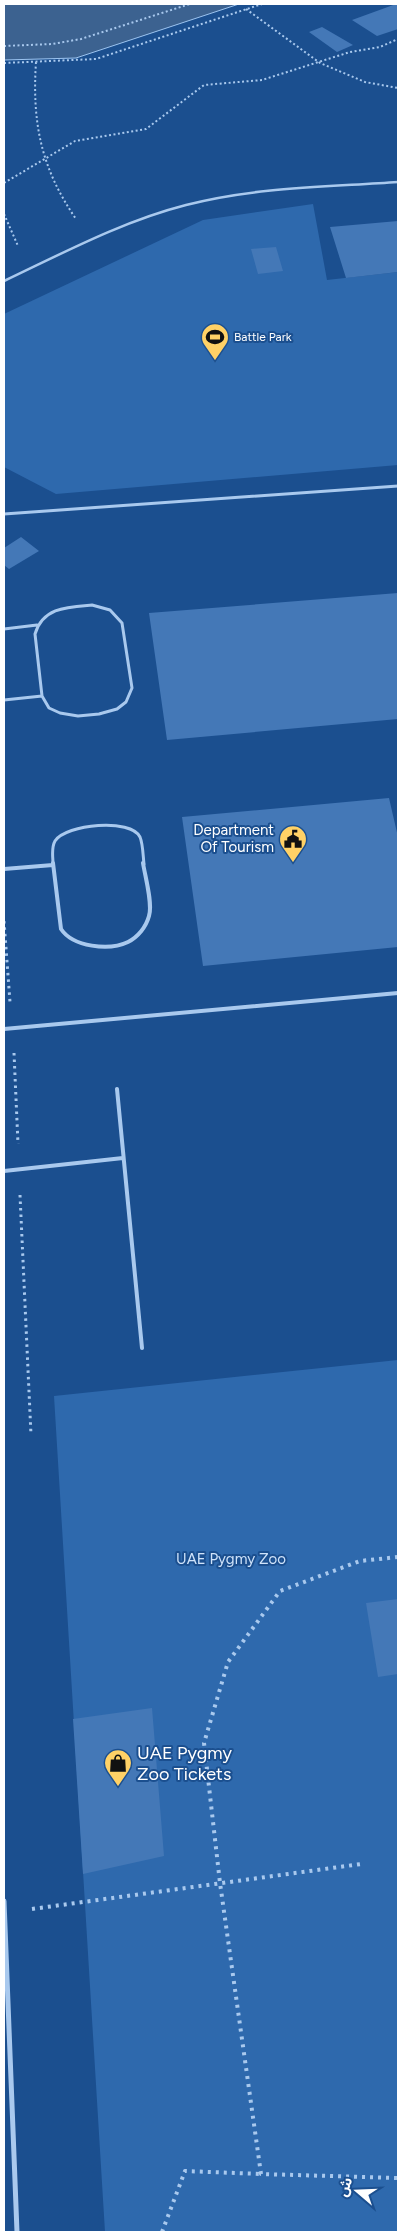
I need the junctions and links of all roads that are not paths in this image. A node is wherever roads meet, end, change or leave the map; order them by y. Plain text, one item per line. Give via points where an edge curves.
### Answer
1 (398, 182) edge
2 (4, 281) edge
3 (398, 486) edge
4 (4, 514) edge
5 (37, 625) junction
6 (4, 628) edge
7 (42, 696) junction
8 (4, 700) edge
9 (53, 865) junction
10 (4, 869) edge
11 (398, 993) edge
12 (4, 1029) edge
13 (117, 1089) dead end
14 (123, 1158) junction
15 (4, 1170) edge
16 (142, 1348) dead end
17 (4, 1901) edge
18 (4, 1913) edge
19 (17, 2232) edge

1 - 2 lane via 221,197 153,216
3 - 4 lane
5 - 6 lane
5 - 7 lane via 35,634
5 - 7 lane via 50,612 61,608 92,605 111,610 122,623 132,688 123,705 113,711 91,714 64,715 52,711
7 - 8 lane
9 - 9 lane via 61,929 68,938 80,944 123,944 148,922 150,912 142,845 134,831 115,826 66,832 53,843
9 - 10 lane
11 - 12 lane
13 - 14 lane
14 - 15 lane
14 - 16 lane
17 - 18 lane
18 - 19 lane

